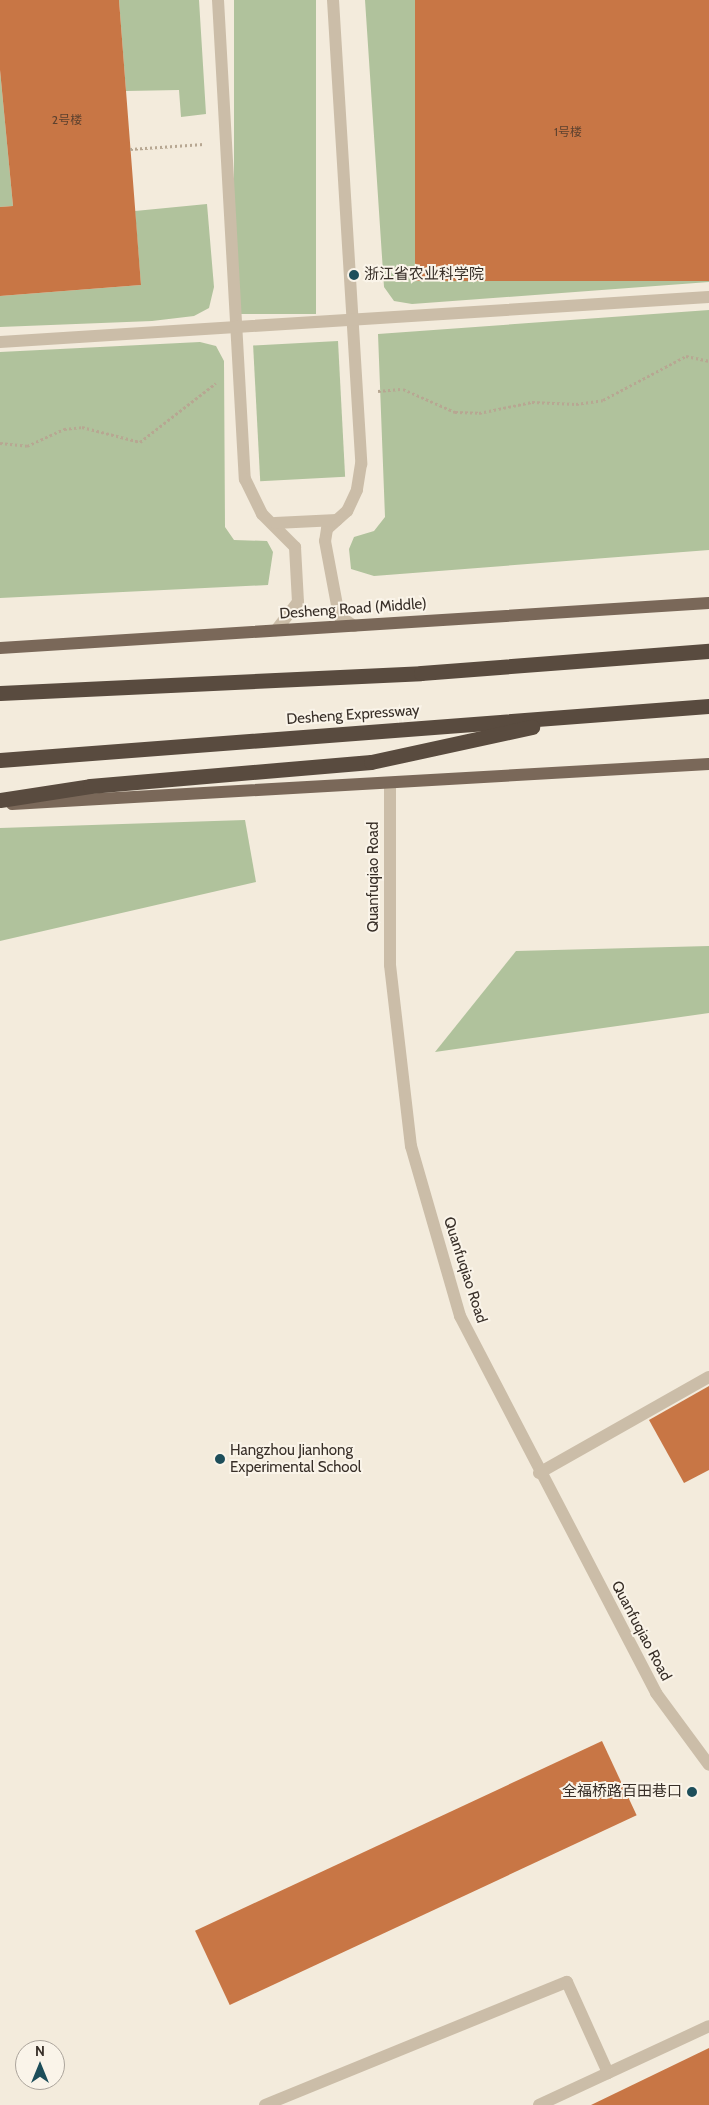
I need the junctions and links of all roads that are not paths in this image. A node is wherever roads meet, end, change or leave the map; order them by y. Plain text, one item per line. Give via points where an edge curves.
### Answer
1 (218, 0) edge
2 (333, 0) edge
3 (709, 297) edge
4 (352, 321) junction
5 (237, 329) junction
6 (0, 342) edge
7 (338, 520) junction
8 (275, 523) junction
9 (709, 602) edge
10 (354, 626) junction
11 (276, 630) junction
12 (0, 648) edge
13 (709, 651) edge
14 (0, 693) edge
15 (709, 706) edge
16 (588, 715) junction
17 (0, 760) edge
18 (709, 764) edge
19 (390, 785) junction
20 (0, 800) edge
21 (0, 804) edge
22 (709, 1377) edge
23 (539, 1473) junction
24 (709, 1765) edge
25 (709, 2026) edge
26 (608, 2073) junction
27 (265, 2105) edge
28 (539, 2105) edge

1 - 5 street
2 - 4 street
3 - 4 street
4 - 5 street
4 - 7 street via 361,464 357,490
5 - 6 street
5 - 8 street via 245,479 262,514
7 - 8 street
7 - 10 street via 327,529 325,541 339,616
8 - 11 street via 295,547 298,576 298,602
9 - 10 main road, Desheng Road (Middle)
10 - 11 main road, Desheng Road (Middle)
11 - 12 main road, Desheng Road (Middle)
13 - 14 highway via 421,672
15 - 16 highway, Desheng Expressway
16 - 17 highway, Desheng Expressway
16 - 20 highway via 371,762 90,786
18 - 19 main road
19 - 21 main road
19 - 23 street, Quanfuqiao Road via 390,965 411,1146 460,1316
22 - 23 street
23 - 24 street, Quanfuqiao Road via 656,1694
25 - 26 street
26 - 27 street via 567,1982
26 - 28 street

